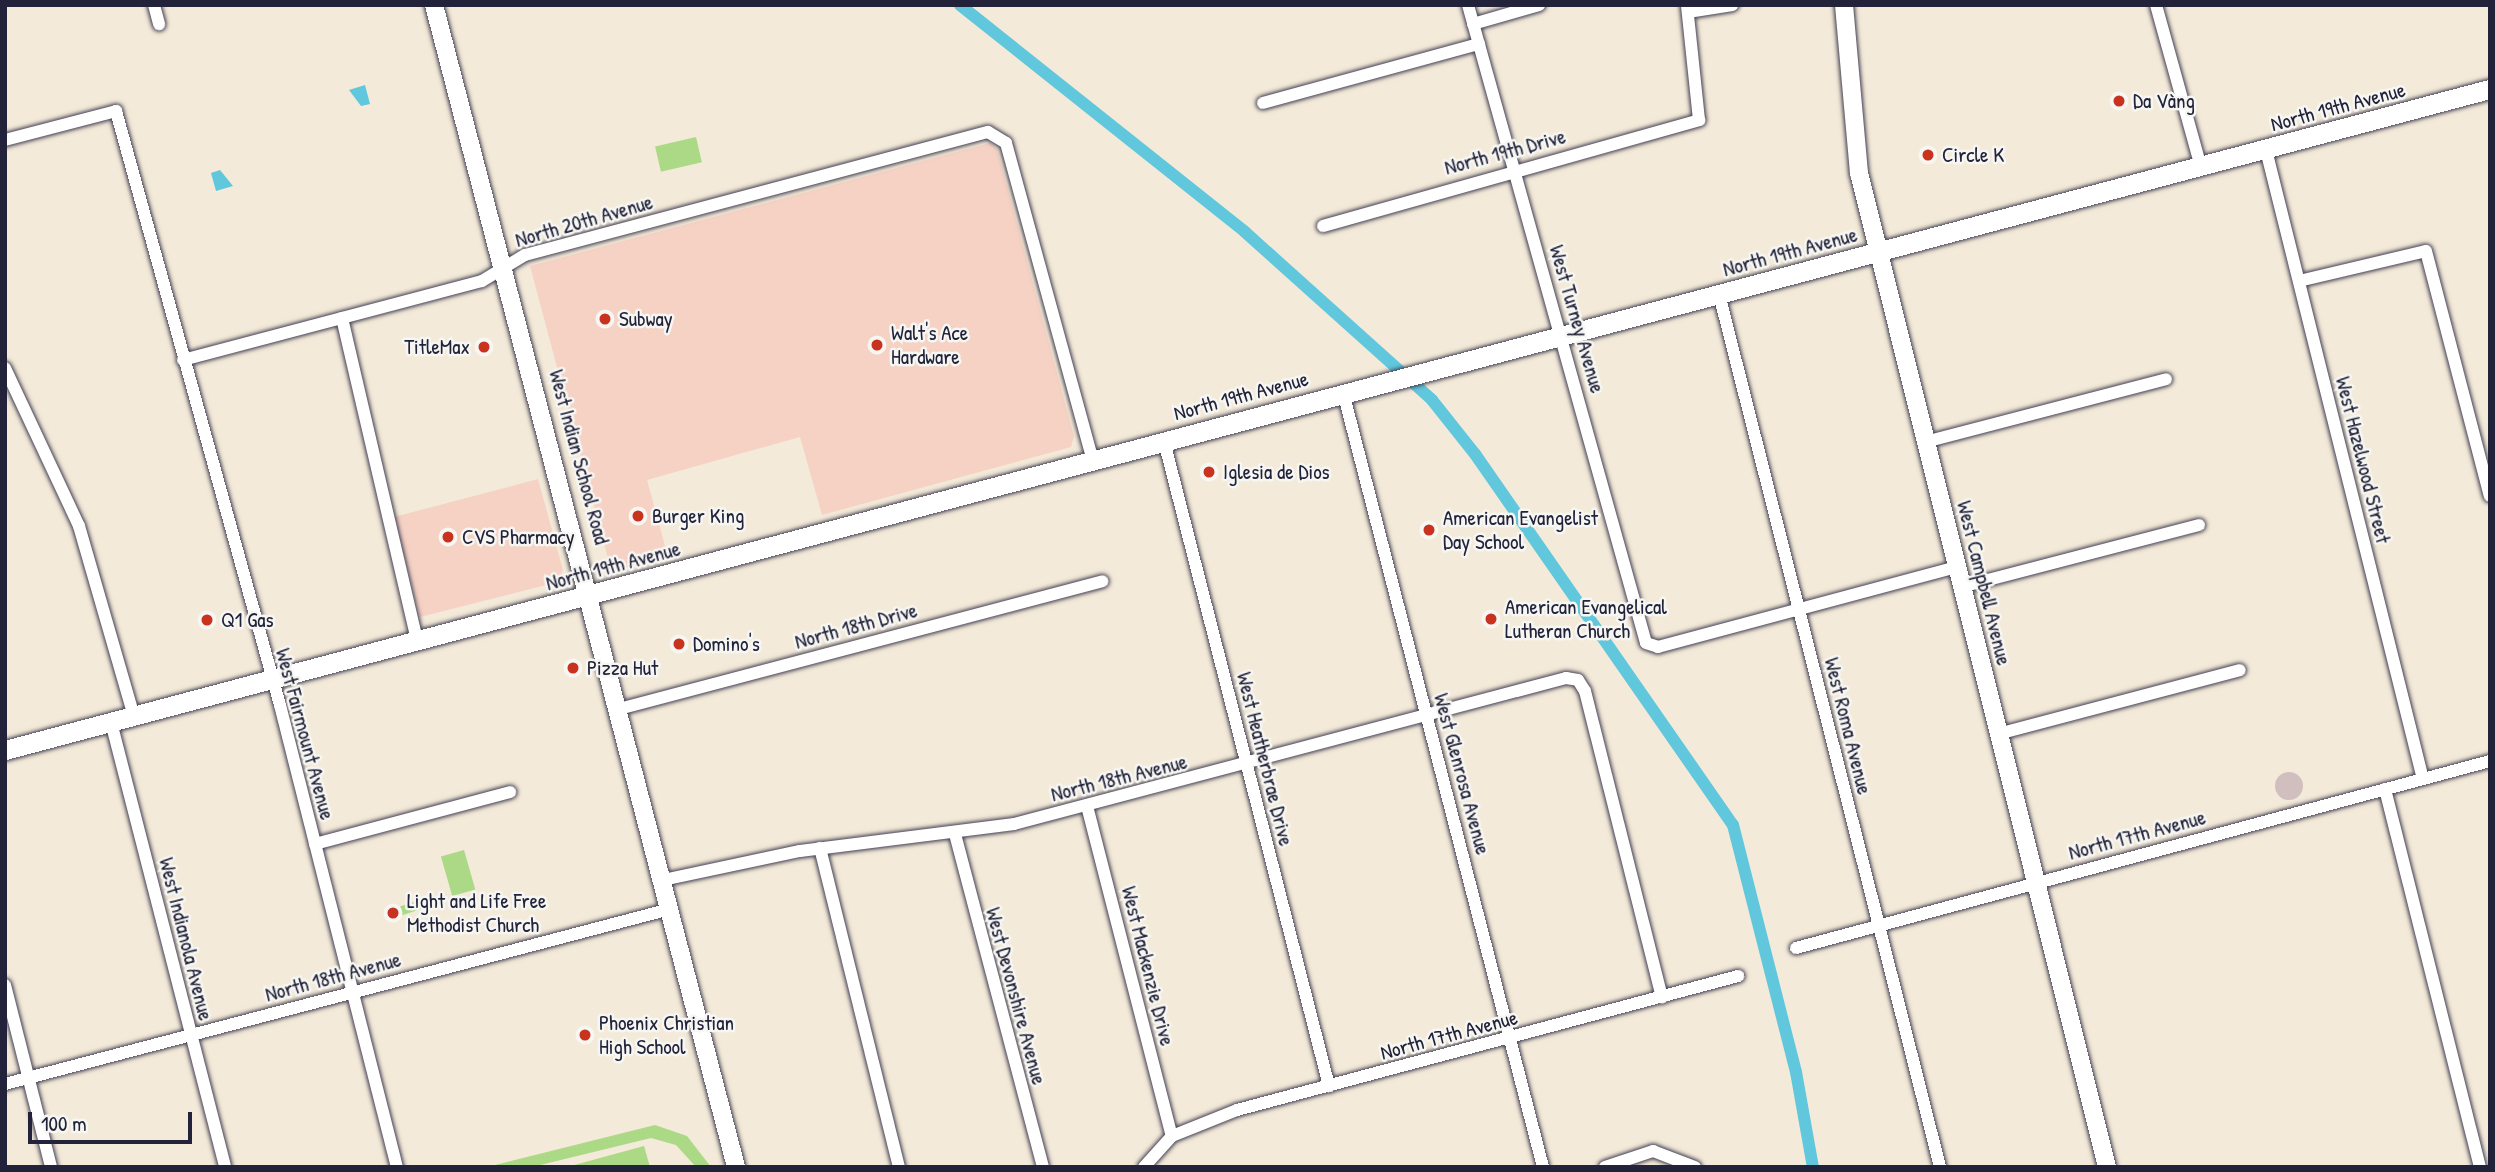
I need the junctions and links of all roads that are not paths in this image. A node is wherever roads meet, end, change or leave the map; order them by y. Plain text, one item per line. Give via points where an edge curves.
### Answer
1 (154, 5) edge
2 (434, 5) edge
3 (1468, 5) edge
4 (1539, 5) edge
5 (1732, 5) edge
6 (1844, 5) edge
7 (2156, 5) edge
8 (1688, 9) edge
9 (1474, 23) junction
10 (159, 24) dead end
11 (1479, 44) junction
12 (2490, 89) edge
13 (1263, 103) dead end
14 (5, 140) edge
15 (2266, 150) junction
16 (2201, 167) junction
17 (1514, 170) junction
18 (1324, 226) dead end
19 (1878, 252) junction
20 (504, 265) junction
21 (2299, 281) junction
22 (1719, 294) junction
23 (342, 318) junction
24 (1562, 335) junction
25 (183, 360) junction
26 (5, 368) edge
27 (2166, 379) dead end
28 (1343, 392) junction
29 (1164, 442) junction
30 (1925, 442) junction
31 (1093, 461) junction
32 (2490, 496) edge
33 (2199, 525) dead end
34 (1956, 567) junction
35 (1102, 581) dead end
36 (1961, 587) junction
37 (592, 595) junction
38 (1800, 609) junction
39 (417, 641) junction
40 (2240, 670) dead end
41 (272, 679) junction
42 (619, 709) junction
43 (134, 716) junction
44 (1427, 716) junction
45 (111, 722) junction
46 (1998, 734) junction
47 (5, 750) edge
48 (2490, 761) edge
49 (1246, 764) junction
50 (2423, 779) junction
51 (2385, 789) junction
52 (510, 792) dead end
53 (1087, 806) junction
54 (956, 834) junction
55 (315, 844) junction
56 (820, 848) junction
57 (663, 880) junction
58 (2035, 882) junction
59 (670, 909) junction
60 (1878, 925) junction
61 (1796, 948) dead end
62 (1738, 976) dead end
63 (5, 985) edge
64 (353, 992) junction
65 (1662, 997) junction
66 (191, 1034) junction
67 (1511, 1039) junction
68 (29, 1078) junction
69 (5, 1084) edge
70 (1329, 1086) junction
71 (1172, 1136) junction
72 (51, 1167) edge
73 (225, 1167) edge
74 (397, 1167) edge
75 (736, 1167) edge
76 (900, 1167) edge
77 (1043, 1167) edge
78 (1144, 1167) edge
79 (1544, 1167) edge
80 (1605, 1167) edge
81 (1695, 1167) edge
82 (1940, 1167) edge
83 (2107, 1167) edge
84 (2480, 1167) edge

1 - 10 street
2 - 20 main road, West Indian School Road
3 - 9 street, West Turney Avenue
4 - 9 street
5 - 8 street
6 - 19 main road, West Campbell Avenue via 1856,154
7 - 16 street
8 - 17 street, North 19th Drive via 1699,120
9 - 11 street, West Turney Avenue
11 - 13 street
11 - 17 street, West Turney Avenue
12 - 15 main road, North 19th Avenue
14 - 25 street, West Fairmount Avenue via 116,111
15 - 16 main road, North 19th Avenue
15 - 21 street, West Hazelwood Street
16 - 19 main road, North 19th Avenue
17 - 18 street, North 19th Drive
17 - 24 street, West Turney Avenue
19 - 22 main road, North 19th Avenue
19 - 30 main road, West Campbell Avenue
20 - 23 street, North 20th Avenue via 482,281
20 - 31 street, North 20th Avenue via 988,132 1000,135
20 - 37 main road, West Indian School Road
21 - 32 street via 2426,251
21 - 50 street, West Hazelwood Street
22 - 24 main road, North 19th Avenue
22 - 38 street, West Roma Avenue
23 - 25 street, North 20th Avenue
23 - 39 street via 370,460
24 - 28 main road, North 19th Avenue
24 - 38 street, West Turney Avenue via 1646,643 1658,647
25 - 41 street, West Fairmount Avenue
26 - 43 street via 79,526
27 - 30 street
28 - 29 main road, North 19th Avenue
28 - 44 street, West Glenrosa Avenue
29 - 31 main road, North 19th Avenue
29 - 49 street, West Heatherbrae Drive
30 - 34 main road, West Campbell Avenue
31 - 37 main road, North 19th Avenue
33 - 36 street
34 - 36 main road, West Campbell Avenue
34 - 38 street
35 - 42 street, North 18th Drive
36 - 46 main road, West Campbell Avenue
37 - 39 main road, North 19th Avenue
37 - 42 main road, West Indian School Road
38 - 60 street, West Roma Avenue
39 - 41 main road, North 19th Avenue
40 - 46 street
41 - 43 main road, North 19th Avenue
41 - 55 street, West Fairmount Avenue
42 - 57 main road, West Indian School Road
43 - 45 main road, North 19th Avenue
44 - 49 street, North 18th Avenue
44 - 65 street, North 18th Avenue via 1578,680
44 - 67 street, West Glenrosa Avenue
45 - 47 main road, North 19th Avenue
45 - 66 street, West Indianola Avenue
46 - 58 main road, West Campbell Avenue
48 - 50 street, North 17th Avenue
49 - 53 street, North 18th Avenue
49 - 70 street, West Heatherbrae Drive
50 - 51 street, North 17th Avenue
51 - 58 street, North 17th Avenue
51 - 84 street
52 - 55 street
53 - 54 street, North 18th Avenue
53 - 71 street, West Mackenzie Drive
54 - 56 street, North 18th Avenue
54 - 77 street, West Devonshire Avenue
55 - 64 street, West Fairmount Avenue
56 - 57 street, North 18th Avenue
56 - 76 street
57 - 59 main road, West Indian School Road
58 - 60 street, North 17th Avenue
58 - 83 main road, West Campbell Avenue
59 - 64 street, North 18th Avenue
59 - 75 main road, West Indian School Road
60 - 61 street, North 17th Avenue
60 - 82 street, West Roma Avenue
62 - 65 street, North 17th Avenue
63 - 68 street
64 - 66 street, North 18th Avenue
64 - 74 street, West Fairmount Avenue
65 - 67 street, North 17th Avenue
66 - 68 street, North 18th Avenue
66 - 73 street, West Indianola Avenue
67 - 70 street, North 17th Avenue
67 - 79 street, West Glenrosa Avenue
68 - 69 street, North 18th Avenue
68 - 72 street
70 - 71 street, North 17th Avenue via 1237,1110
71 - 78 street
80 - 81 street via 1653,1151

